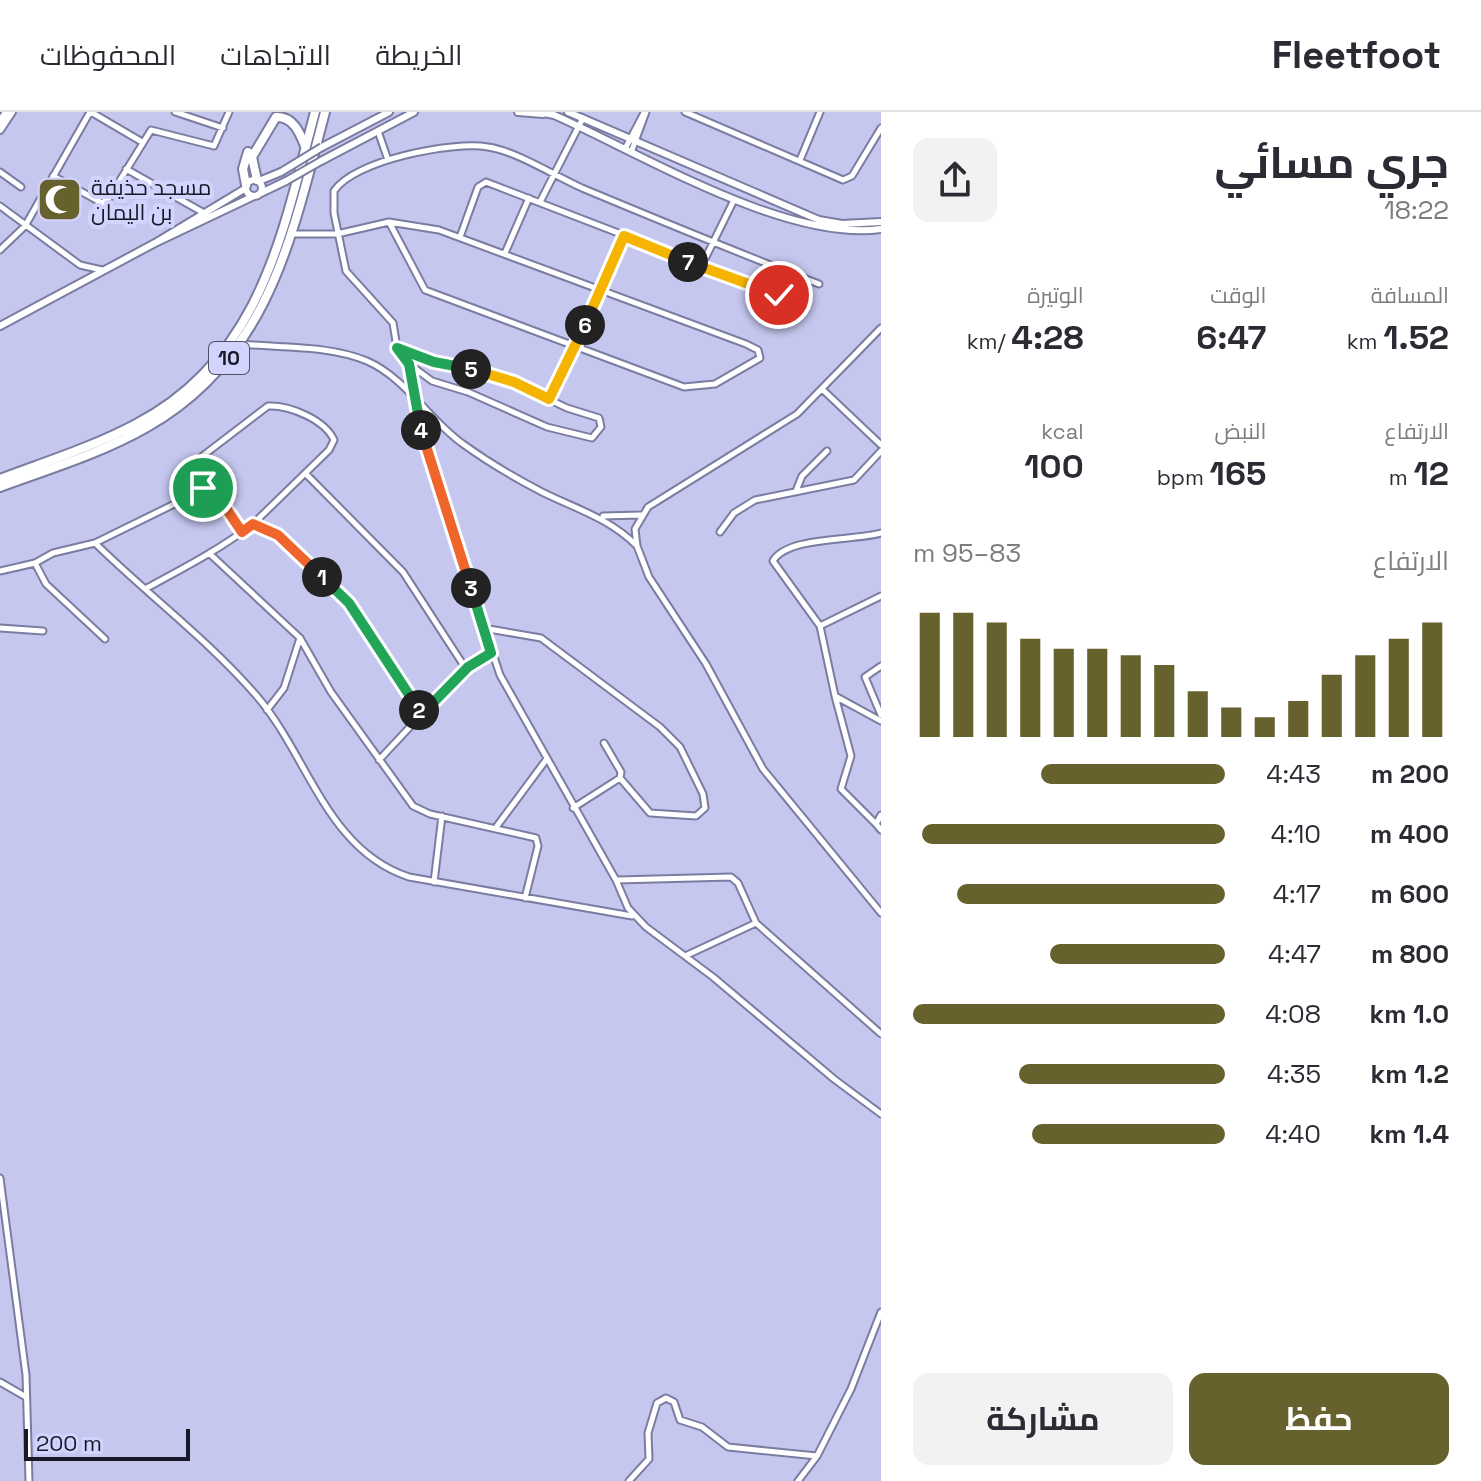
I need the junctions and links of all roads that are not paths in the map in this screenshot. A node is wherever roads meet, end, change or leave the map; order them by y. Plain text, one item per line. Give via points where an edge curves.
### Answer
1 (6, 112) edge
2 (12, 112) edge
3 (91, 112) edge
4 (175, 112) edge
5 (229, 112) edge
6 (275, 112) edge
7 (315, 112) edge
8 (325, 112) edge
9 (389, 112) edge
10 (415, 112) edge
11 (518, 112) edge
12 (539, 112) edge
13 (568, 112) edge
14 (646, 112) edge
15 (685, 112) edge
16 (820, 112) edge
17 (554, 115) junction
18 (583, 118) junction
19 (0, 121) edge
20 (580, 126) junction
21 (223, 128) junction
22 (377, 128) junction
23 (881, 128) edge
24 (0, 130) edge
25 (633, 139) junction
26 (142, 142) junction
27 (306, 148) junction
28 (629, 148) junction
29 (388, 160) junction
30 (800, 160) junction
31 (126, 169) junction
32 (0, 172) edge
33 (53, 176) junction
34 (554, 176) junction
35 (258, 180) junction
36 (21, 187) dead end
37 (246, 187) junction
38 (258, 194) junction
39 (529, 198) junction
40 (734, 200) junction
41 (540, 202) junction
42 (0, 206) edge
43 (204, 213) junction
44 (389, 222) junction
45 (881, 222) edge
46 (25, 226) junction
47 (881, 229) edge
48 (292, 234) junction
49 (337, 234) junction
50 (624, 236) junction
51 (460, 237) junction
52 (155, 243) junction
53 (712, 243) junction
54 (0, 250) edge
55 (505, 253) junction
56 (701, 267) junction
57 (102, 270) junction
58 (819, 284) dead end
59 (600, 289) junction
60 (779, 295) dead end
61 (0, 326) edge
62 (881, 328) edge
63 (240, 344) junction
64 (397, 348) junction
65 (575, 349) junction
66 (409, 364) junction
67 (822, 389) junction
68 (415, 399) junction
69 (549, 399) junction
70 (881, 448) edge
71 (827, 451) dead end
72 (306, 474) junction
73 (0, 479) edge
74 (211, 486) junction
75 (0, 487) edge
76 (796, 491) junction
77 (641, 514) junction
78 (598, 515) junction
79 (253, 524) junction
80 (242, 532) junction
81 (720, 532) dead end
82 (881, 533) edge
83 (95, 543) junction
84 (637, 546) junction
85 (210, 554) junction
86 (35, 563) junction
87 (0, 571) edge
88 (145, 589) junction
89 (881, 596) edge
90 (820, 626) junction
91 (0, 628) edge
92 (483, 628) junction
93 (43, 631) dead end
94 (300, 638) junction
95 (105, 639) dead end
96 (491, 653) junction
97 (881, 666) edge
98 (466, 669) junction
99 (835, 696) junction
100 (267, 710) junction
101 (422, 714) junction
102 (881, 718) edge
103 (604, 743) dead end
104 (379, 760) junction
105 (546, 760) junction
106 (620, 778) junction
107 (573, 808) junction
108 (881, 815) edge
109 (442, 816) junction
110 (497, 826) junction
111 (879, 827) edge
112 (616, 880) junction
113 (434, 882) junction
114 (525, 898) junction
115 (881, 913) edge
116 (633, 916) junction
117 (756, 923) junction
118 (685, 956) junction
119 (881, 1034) edge
120 (881, 1114) edge
121 (0, 1178) edge
122 (881, 1312) edge
123 (0, 1382) edge
124 (27, 1397) junction
125 (817, 1456) junction
126 (29, 1481) edge
127 (629, 1481) edge
128 (798, 1481) edge

1 - 19 street
2 - 24 street
3 - 26 street
3 - 33 street
4 - 21 street
5 - 21 street
6 - 37 highway via 247,154
7 - 27 highway, 10
8 - 48 highway, 10
9 - 35 street, bridge
10 - 22 street
11 - 17 street
12 - 17 street
13 - 18 street
14 - 25 street
15 - 30 street
16 - 30 street
17 - 20 street
18 - 20 street
18 - 25 street
20 - 28 street
20 - 34 street
21 - 26 street via 210,146 156,129
22 - 29 street
22 - 38 street, bridge
23 - 30 street via 849,178 839,179
25 - 28 street
25 - 45 street via 819,220
26 - 31 street
27 - 35 highway via 294,125 276,117 252,157
27 - 73 highway, 10 via 268,277 241,328 211,366 137,424
28 - 40 street
29 - 34 street via 486,146
29 - 49 street via 338,185 332,195
31 - 33 street via 102,203
31 - 43 street
32 - 36 street
33 - 46 street
34 - 41 street
34 - 53 street
35 - 37 street
35 - 38 street
37 - 38 street
37 - 43 street
38 - 52 street
39 - 41 street
39 - 51 street via 481,183
39 - 55 street
40 - 47 street via 839,231
40 - 53 street
41 - 50 street
42 - 46 street
43 - 52 street
44 - 49 street
44 - 51 street
44 - 65 street via 425,290
46 - 54 street
46 - 57 street via 80,265
48 - 49 street
48 - 63 highway, 10 via 263,306
49 - 64 street via 346,271 393,323
50 - 56 street
50 - 59 street
51 - 55 street
52 - 57 street
53 - 56 street
53 - 58 street
55 - 59 street
56 - 60 street
57 - 61 street
59 - 65 street
59 - 65 street via 754,347 760,358 715,384 690,388
62 - 67 street
63 - 68 street via 353,356 386,372
63 - 75 highway, 10 via 196,393 145,428
64 - 66 street
64 - 69 street via 504,378
65 - 69 street
66 - 68 street
66 - 69 street via 432,381 547,427 589,438 598,434 599,418
67 - 70 street
67 - 77 street via 788,421
68 - 78 street via 442,428 483,457
68 - 92 street via 427,454
70 - 76 street via 854,480
71 - 76 street via 802,476
72 - 74 street via 333,445 333,437 297,412 268,406 200,458 199,467
72 - 79 street
72 - 98 street via 403,572
74 - 80 street
74 - 83 street
76 - 81 street via 747,504
77 - 78 street
77 - 84 street via 635,529
78 - 84 street
79 - 80 street
79 - 101 street via 278,535 349,603
80 - 85 street
82 - 90 street via 803,544 775,557 774,565
83 - 86 street
83 - 88 street
84 - 115 street via 649,577 706,664 763,769
85 - 88 street
85 - 94 street
86 - 87 street
86 - 95 street via 46,584
88 - 100 street
89 - 90 street
90 - 99 street
91 - 93 street
92 - 96 street
92 - 106 street via 541,638 660,727 680,747 705,808 696,816 650,813
94 - 100 street via 282,694
94 - 104 street
96 - 98 street
96 - 105 street
97 - 102 street via 865,677
98 - 101 street
99 - 102 street
99 - 111 street via 851,756 841,789
100 - 113 street via 338,823 363,853 390,870
101 - 104 street
103 - 106 street
104 - 109 street via 413,806
105 - 107 street
105 - 110 street
106 - 107 street
107 - 112 street
108 - 111 street
109 - 110 street
109 - 113 street
110 - 114 street via 537,840
112 - 116 street
112 - 117 street via 730,877 738,883
113 - 114 street
114 - 116 street
116 - 118 street
117 - 118 street
117 - 119 street
118 - 120 street
121 - 124 street
122 - 125 street
123 - 124 street
124 - 126 street
125 - 127 street via 728,1447 702,1427 680,1420 674,1402 666,1398 657,1403 649,1426 649,1459
125 - 128 street

